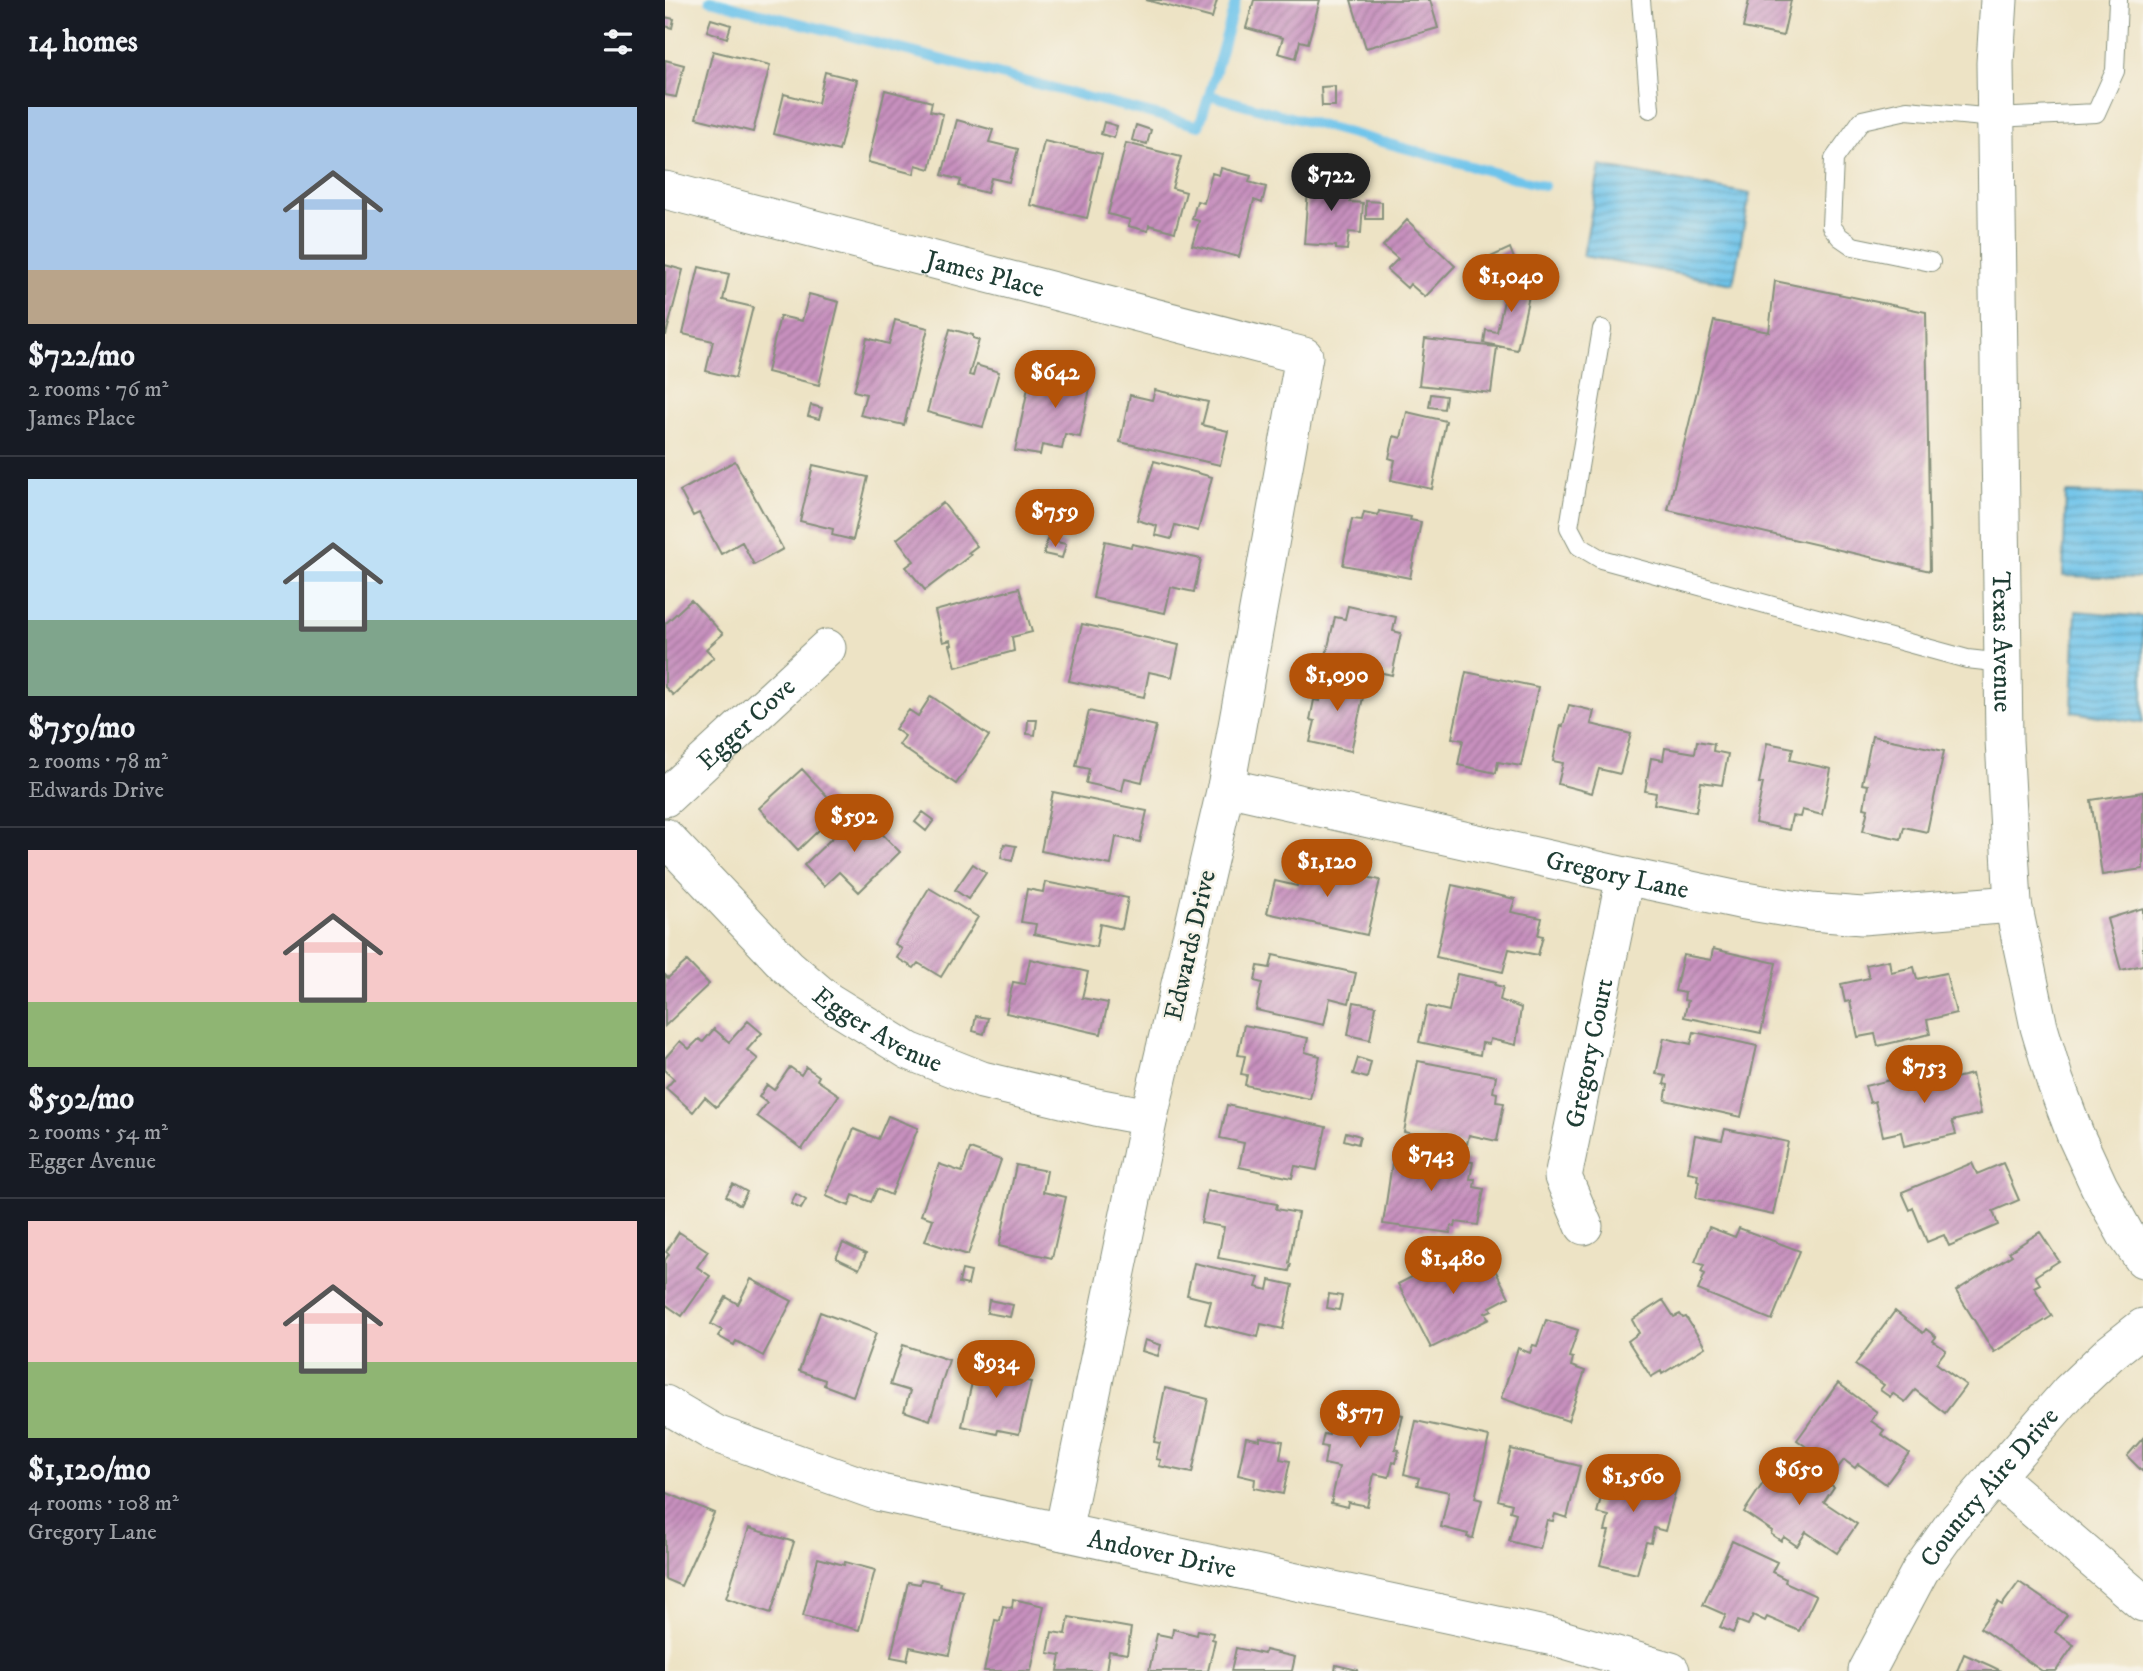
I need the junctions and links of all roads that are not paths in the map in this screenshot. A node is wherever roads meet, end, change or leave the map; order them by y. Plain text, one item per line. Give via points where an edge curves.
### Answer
1 (1641, 0) edge
2 (1999, 0) edge
3 (2118, 0) edge
4 (1650, 109) dead end
5 (1995, 118) junction
6 (665, 190) edge
7 (1931, 262) dead end
8 (1602, 329) dead end
9 (1304, 356) joint
10 (827, 648) dead end
11 (2003, 663) junction
12 (1226, 787) junction
13 (665, 798) edge
14 (665, 837) edge
15 (1625, 876) junction
16 (2013, 904) junction
17 (1149, 1117) junction
18 (1584, 1226) dead end
19 (2143, 1259) edge
20 (2143, 1327) edge
21 (665, 1404) edge
22 (1995, 1476) junction
23 (1063, 1532) junction
24 (2143, 1603) edge
25 (1671, 1671) edge
26 (1867, 1671) edge

1 - 4 lane
2 - 5 street, Texas Avenue
3 - 5 lane via 2115,71 2096,113
5 - 7 lane via 1907,110 1862,120 1834,159 1832,226 1840,237 1853,246
5 - 11 street, Texas Avenue
6 - 9 street, James Place
8 - 11 lane via 1569,527 1579,546 1614,563 1967,659
9 - 12 street, Edwards Drive
10 - 13 street, Egger Cove
11 - 16 street, Texas Avenue
12 - 15 street, Gregory Lane
12 - 17 street, Edwards Drive
14 - 17 street, Egger Avenue via 787,966 828,1000 909,1051 982,1080
15 - 16 street, Gregory Lane via 1739,900 1862,916
15 - 18 street, Gregory Court via 1563,1177
16 - 19 street, Texas Avenue via 2055,1081 2099,1186
17 - 23 street, Edwards Drive
20 - 22 street, Country Aire Drive via 2069,1392
21 - 23 street, Andover Drive via 716,1434 881,1493
22 - 24 street
22 - 26 street, Country Aire Drive via 1920,1571
23 - 25 street, Andover Drive via 1558,1638

